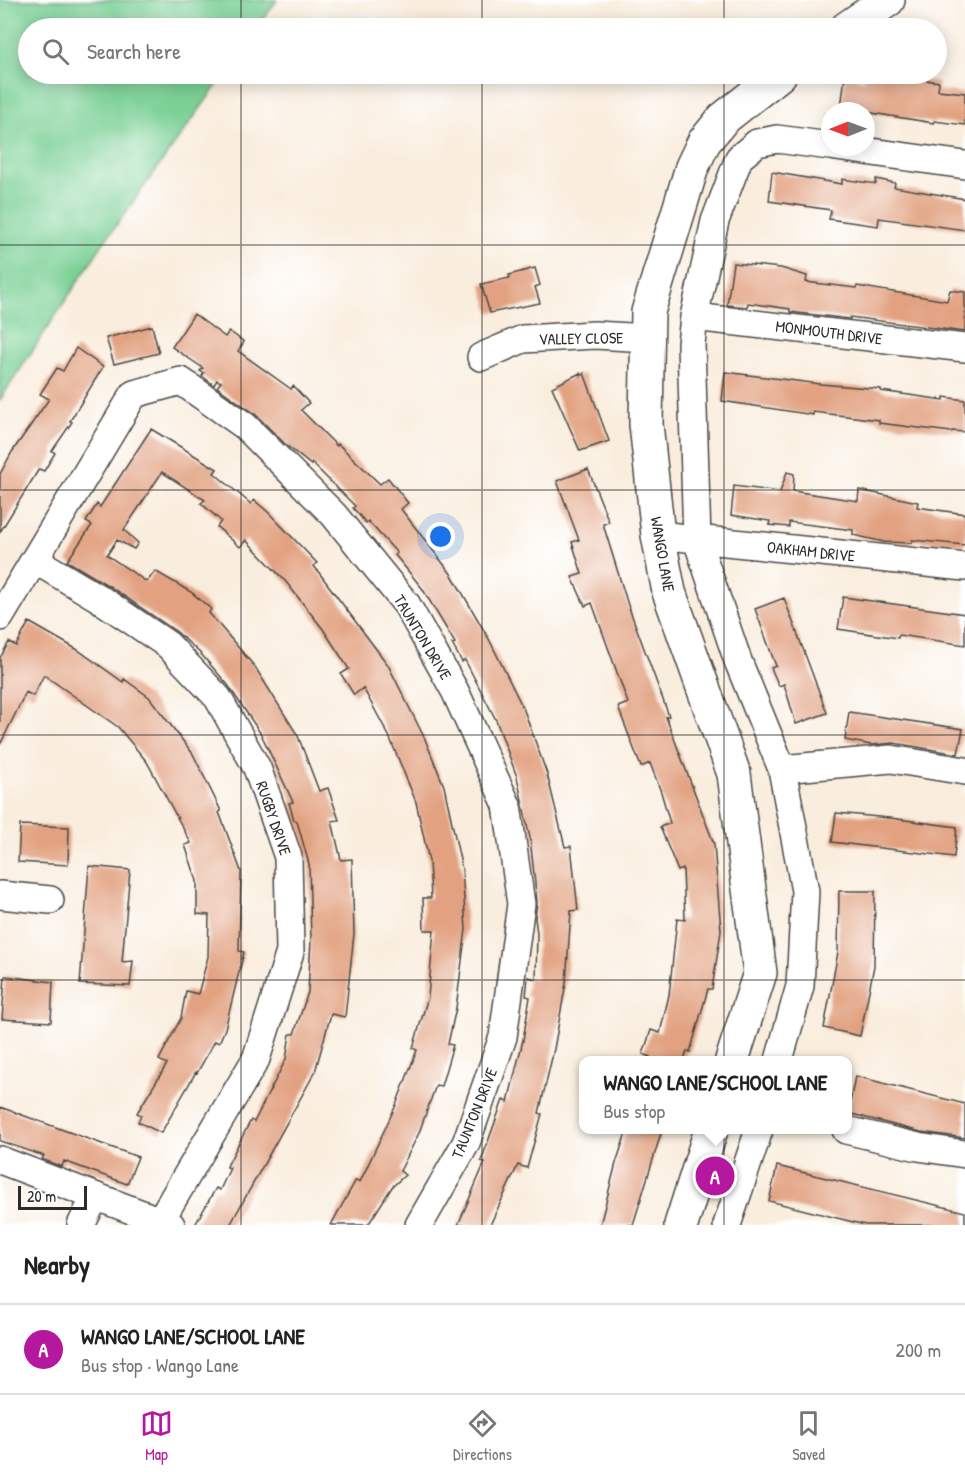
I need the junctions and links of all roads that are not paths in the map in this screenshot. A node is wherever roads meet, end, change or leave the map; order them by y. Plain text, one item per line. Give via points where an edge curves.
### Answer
1 (888, 0) edge
2 (862, 18) edge
3 (767, 84) edge
4 (821, 145) edge
5 (875, 152) edge
6 (965, 165) edge
7 (694, 317) junction
8 (648, 338) junction
9 (965, 348) edge
10 (481, 357) dead end
11 (658, 535) junction
12 (697, 540) junction
13 (34, 560) junction
14 (965, 567) edge
15 (0, 617) edge
16 (782, 769) junction
17 (965, 771) edge
18 (0, 895) edge
19 (50, 900) dead end
20 (733, 1056) edge
21 (781, 1056) edge
22 (852, 1131) edge
23 (710, 1134) edge
24 (758, 1134) edge
25 (965, 1154) edge
26 (0, 1160) edge
27 (95, 1197) junction
28 (166, 1222) edge
29 (81, 1225) edge
30 (419, 1225) edge
31 (681, 1225) edge
32 (727, 1225) edge

1 - 2 main road
3 - 8 main road, WANGO LANE via 723,119 704,142 692,168 648,312
4 - 7 street via 777,139 757,143 739,158 715,221
5 - 6 street
7 - 9 street, MONMOUTH DRIVE
7 - 12 street via 692,425
8 - 10 street, VALLEY CLOSE via 594,335 524,339
8 - 11 main road, WANGO LANE via 646,424
11 - 12 street, OAKHAM DRIVE
11 - 20 main road, WANGO LANE via 669,592 734,774 760,973
12 - 14 street, OAKHAM DRIVE
12 - 16 street via 738,661
13 - 15 street, TAUNTON DRIVE
13 - 28 street, RUGBY DRIVE via 168,645 218,698 257,768 288,857 290,952 256,1059
13 - 30 street, TAUNTON DRIVE via 134,394 182,381 245,426 334,515 407,605 455,692 507,806 520,904 503,1037 465,1143
16 - 17 street via 891,759
16 - 21 street via 805,891 800,986
18 - 19 street
22 - 25 street
23 - 31 main road
24 - 32 street
26 - 27 street
27 - 28 street
27 - 29 street

